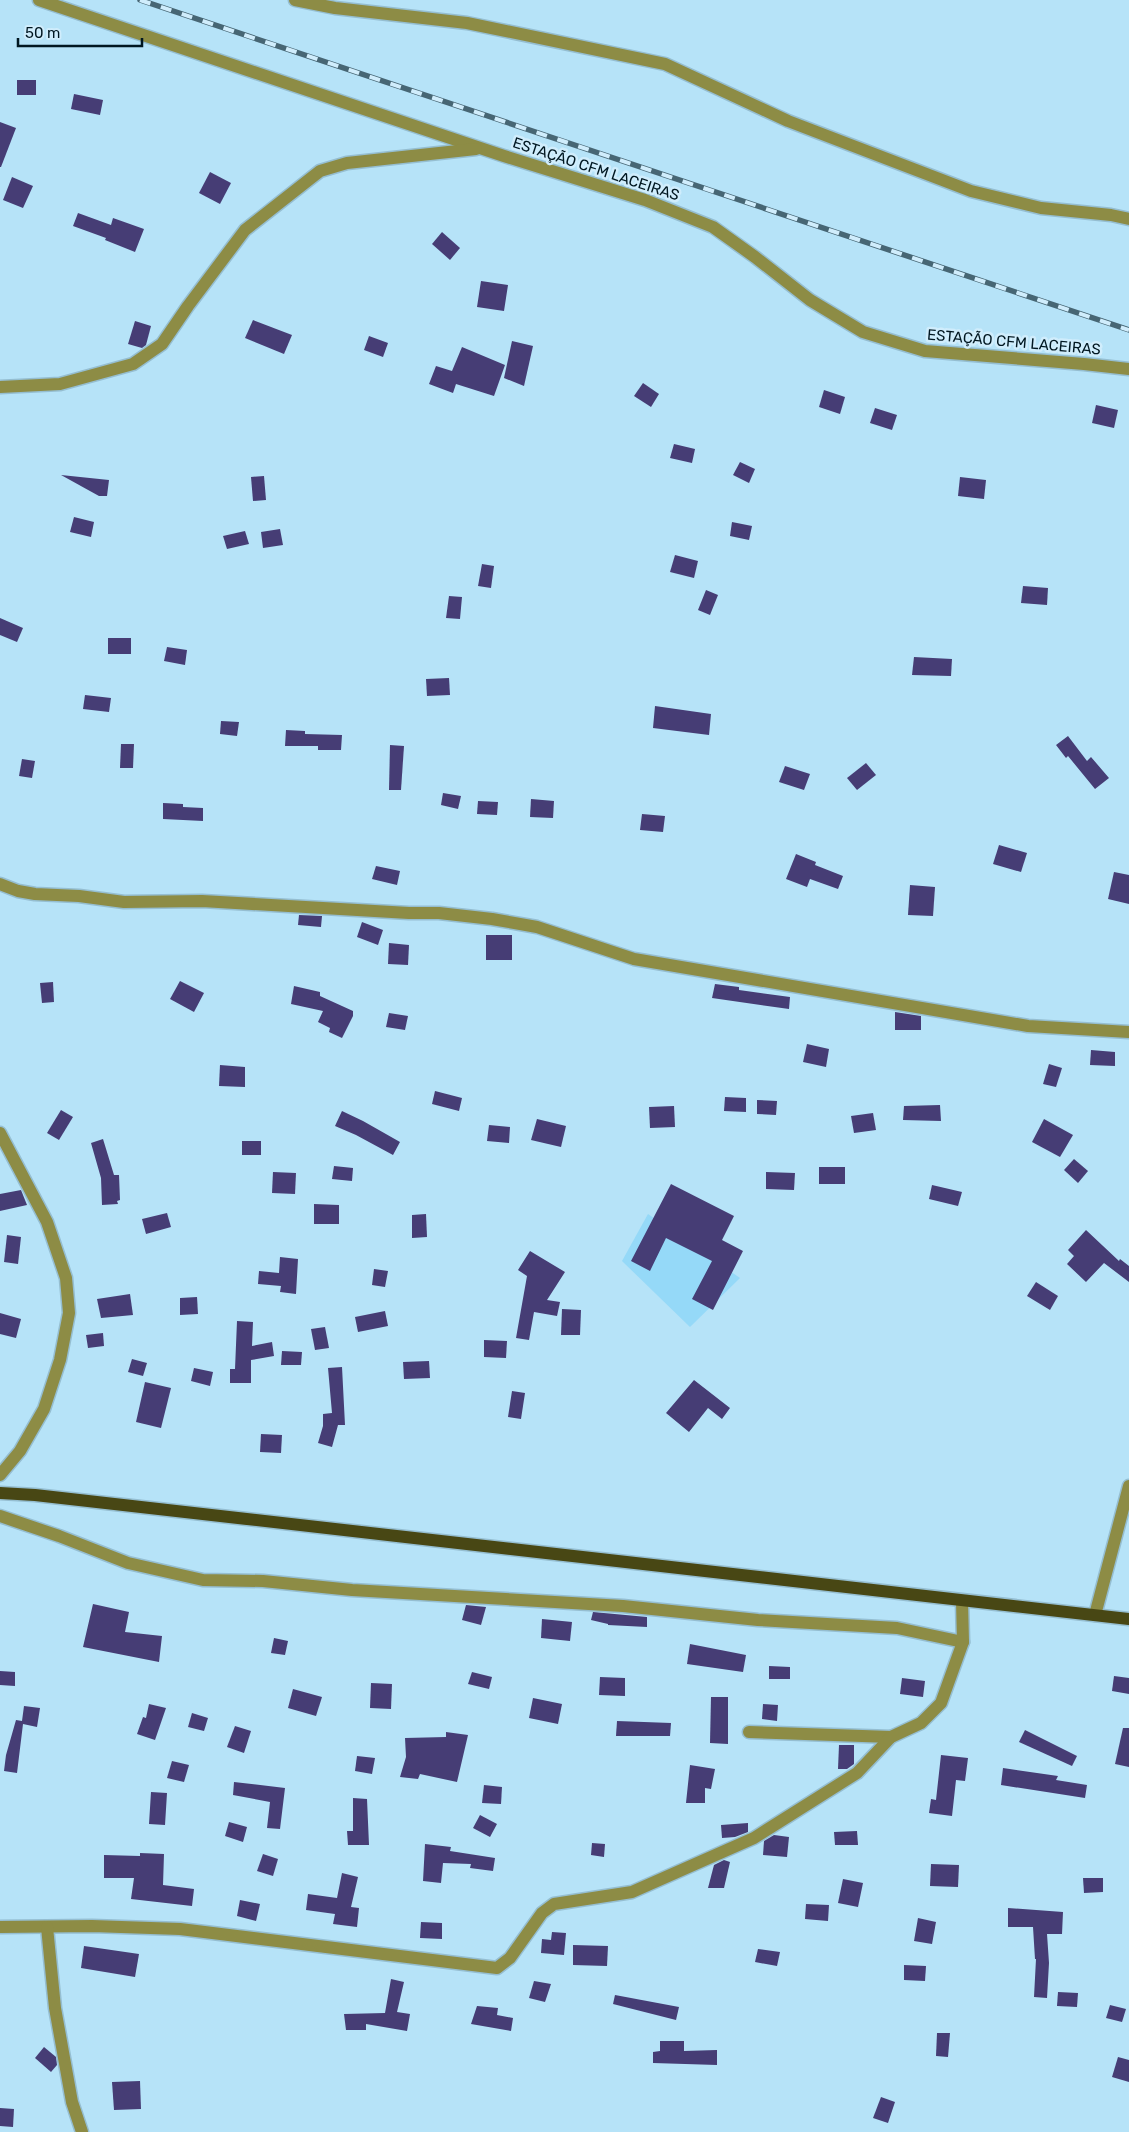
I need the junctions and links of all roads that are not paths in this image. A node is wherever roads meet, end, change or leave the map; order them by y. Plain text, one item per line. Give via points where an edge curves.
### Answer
1 (39, 0) edge
2 (295, 0) edge
3 (480, 148) junction
4 (1129, 219) edge
5 (1129, 370) edge
6 (0, 387) edge
7 (0, 884) edge
8 (1129, 1032) edge
9 (0, 1133) edge
10 (0, 1476) edge
11 (1129, 1486) edge
12 (0, 1493) edge
13 (0, 1516) edge
14 (962, 1600) junction
15 (1095, 1615) junction
16 (1129, 1619) edge
17 (963, 1642) junction
18 (749, 1732) dead end
19 (891, 1737) junction
20 (47, 1926) junction
21 (0, 1927) edge
22 (82, 2132) edge

1 - 3 street, ESTAÇÃO CFM LACEIRAS
2 - 4 street via 335,8 467,23 664,64 788,121 971,191 1041,208
3 - 5 street, ESTAÇÃO CFM LACEIRAS via 645,200 713,227 756,256 810,300 863,332 925,351
3 - 6 street via 347,163 320,171 246,230 162,344 133,364 60,384
7 - 8 street via 35,894 124,902 202,901 409,914 439,913 492,919 537,927 634,959 1028,1026
9 - 10 street via 46,1222 66,1278 69,1313 60,1360 44,1409 20,1451
11 - 15 street
12 - 14 main road
13 - 17 street via 128,1563 202,1580 263,1581 897,1628
14 - 15 main road
14 - 17 street
15 - 16 main road
17 - 19 street via 941,1703 921,1723
18 - 19 street
19 - 20 street via 857,1773 754,1838 632,1892 554,1904 542,1913 510,1958 497,1968 180,1929
20 - 21 street
20 - 22 street via 55,2008 72,2102

